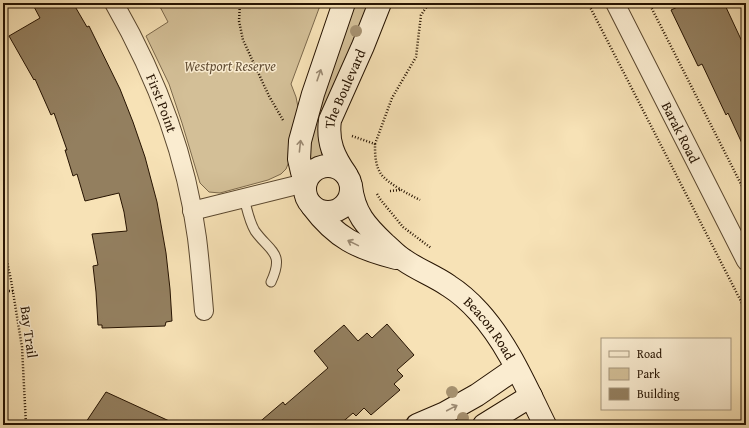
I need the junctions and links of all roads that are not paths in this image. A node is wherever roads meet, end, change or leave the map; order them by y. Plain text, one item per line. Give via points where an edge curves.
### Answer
1 (114, 3) edge
2 (344, 3) edge
3 (380, 3) edge
4 (615, 3) edge
5 (349, 180) junction
6 (306, 182) junction
7 (244, 198) junction
8 (312, 206) junction
9 (192, 211) junction
10 (403, 260) junction
11 (746, 261) edge
12 (271, 282) dead end
13 (204, 311) dead end
14 (516, 368) junction
15 (530, 396) junction
16 (417, 425) edge
17 (484, 425) edge
18 (545, 425) edge

1 - 9 street, First Point via 162,100 173,132
6 -> 2 street, The Boulevard via 299,159 300,141
3 - 5 street, The Boulevard via 330,120 332,152
4 - 11 street, Barak Road
5 - 6 street via 337,167 325,165 314,170
5 - 8 street via 349,198 341,208 330,212
5 - 10 street, Beacon Road via 353,201 368,228
6 - 7 street
6 - 8 street via 306,195
7 - 9 street
7 - 12 lane via 252,224 276,258 276,268
10 -> 8 street, Beacon Road via 363,247 341,236
9 - 13 street, First Point
10 - 14 street, Beacon Road via 464,297 490,325
14 - 15 street, Beacon Road
16 -> 14 street via 477,395
15 - 17 street
15 - 18 street, Beacon Road

